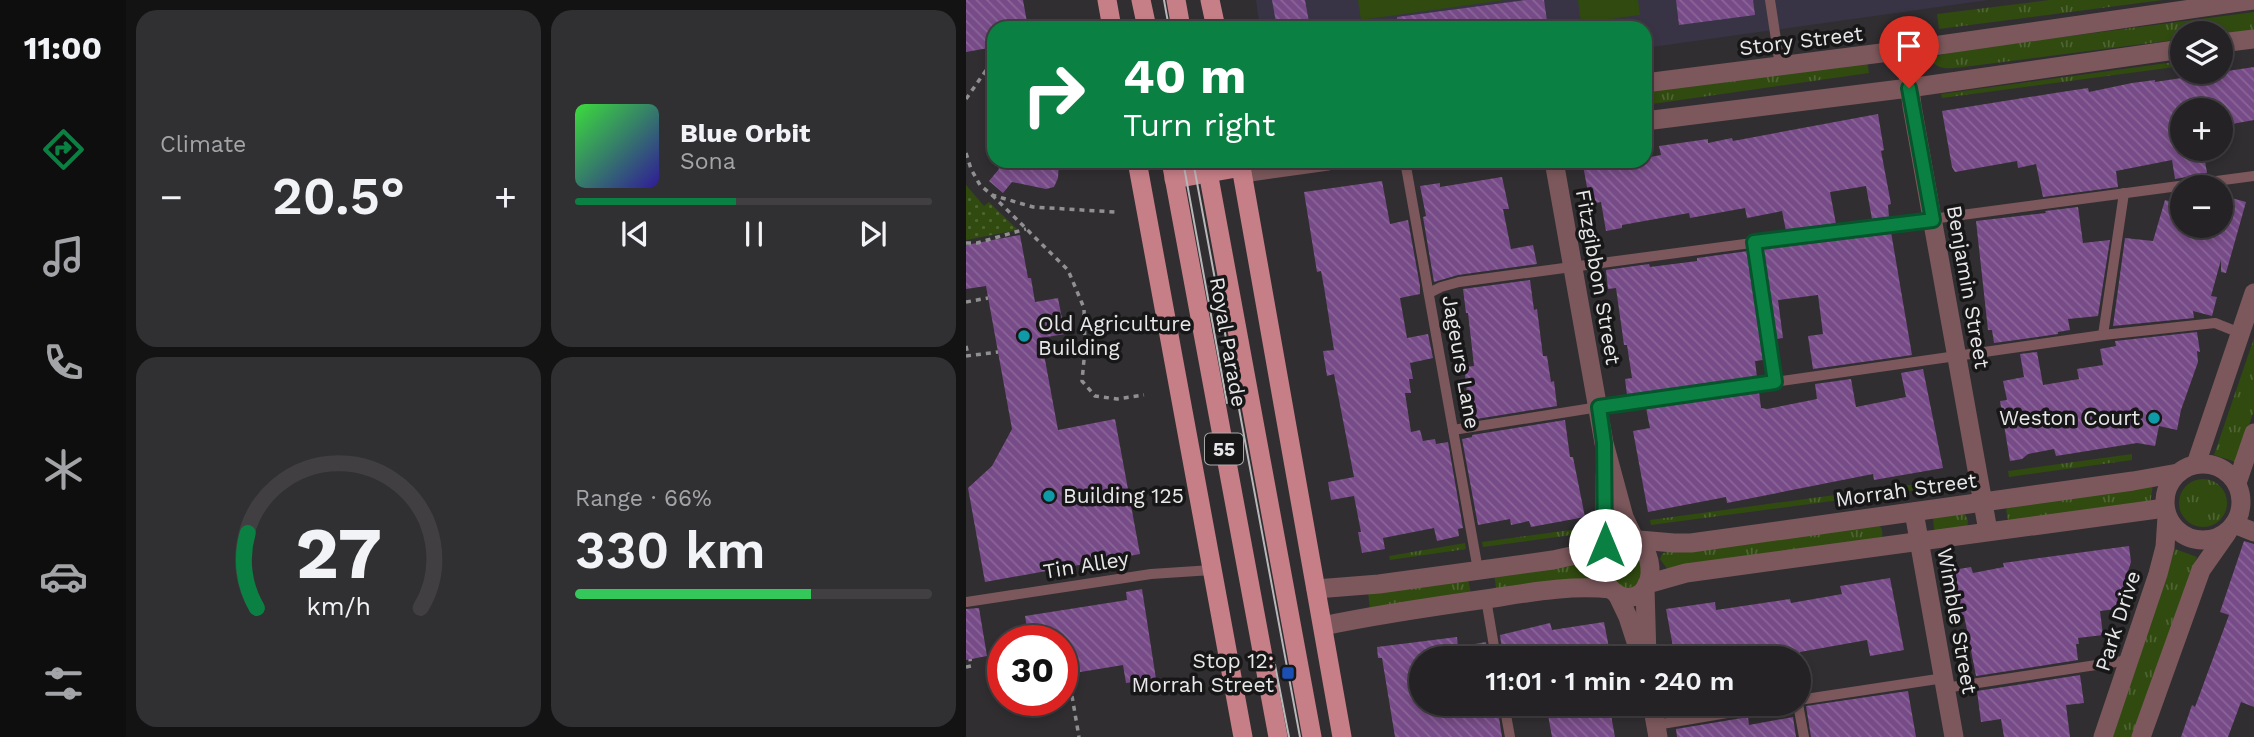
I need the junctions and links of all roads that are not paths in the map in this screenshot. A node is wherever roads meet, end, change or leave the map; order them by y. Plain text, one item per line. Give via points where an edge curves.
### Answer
1 (1107, 0) edge
2 (1142, 0) edge
3 (1176, 0) edge
4 (1210, 0) edge
5 (1770, 0) edge
6 (2254, 0) edge
7 (1111, 21) edge
8 (1146, 21) edge
9 (1180, 21) edge
10 (1214, 21) edge
11 (2254, 38) edge
12 (2233, 41) edge
13 (1905, 50) junction
14 (2170, 51) edge
15 (1780, 66) junction
16 (1652, 82) edge
17 (1909, 88) junction
18 (1652, 120) edge
19 (1138, 168) edge
20 (1204, 168) edge
21 (1207, 168) edge
22 (1242, 168) edge
23 (1406, 168) edge
24 (1555, 168) edge
25 (2254, 176) edge
26 (1174, 179) edge
27 (2124, 193) junction
28 (1145, 202) junction
29 (1933, 220) junction
30 (1754, 242) junction
31 (1572, 268) junction
32 (1429, 293) junction
33 (2254, 293) edge
34 (2240, 333) junction
35 (2103, 335) junction
36 (1957, 356) junction
37 (1775, 382) junction
38 (1599, 407) junction
39 (1453, 430) junction
40 (2254, 433) edge
41 (1604, 443) junction
42 (2196, 464) junction
43 (2178, 473) junction
44 (2244, 494) edge
45 (1983, 503) junction
46 (1914, 512) junction
47 (2166, 512) junction
48 (2233, 526) junction
49 (1988, 531) junction
50 (2254, 532) edge
51 (1636, 538) junction
52 (1920, 541) junction
53 (1604, 547) junction
54 (1212, 570) junction
55 (1479, 570) junction
56 (1646, 586) junction
57 (1316, 589) junction
58 (1614, 592) junction
59 (1485, 599) junction
60 (966, 602) edge
61 (1323, 626) junction
62 (1494, 646) edge
63 (1637, 646) edge
64 (1647, 646) edge
65 (2130, 660) junction
66 (1945, 683) junction
67 (1811, 700) edge
68 (1507, 716) edge
69 (1726, 716) edge
70 (1801, 716) edge
71 (1657, 731) edge
72 (1243, 737) edge
73 (1278, 737) edge
74 (1312, 737) edge
75 (1342, 737) edge
76 (1510, 737) edge
77 (1804, 737) edge
78 (1954, 737) edge
79 (2103, 737) edge
80 (2141, 737) edge

1 - 7 main road
2 - 8 main road
3 - 9 main road
4 - 10 main road
5 - 15 lane
6 - 13 street, Story Street
11 - 12 street
13 - 15 street, Story Street
13 - 17 street, Benjamin Street
14 - 17 street
15 - 16 street, Story Street
17 - 18 street
17 - 29 street, Benjamin Street
19 - 28 main road, 55
20 - 26 main road
21 - 74 main road, Royal Parade / 55
22 - 57 main road, Royal Parade
23 - 32 lane, Jageurs Lane
24 - 31 street, Fitzgibbon Street
25 - 27 lane
26 - 28 main road
26 - 73 main road, Royal Parade / 55
27 - 29 lane
27 - 35 lane
28 - 54 main road, 55
29 - 30 lane
29 - 36 street, Benjamin Street
30 - 31 lane
30 - 37 lane
31 - 32 lane via 1459,282
31 - 38 street, Fitzgibbon Street
32 - 39 lane, Jageurs Lane
33 - 34 street
34 - 35 lane via 2215,323
34 - 42 street
35 - 36 lane
36 - 37 lane
36 - 45 street, Benjamin Street
37 - 38 lane
38 - 39 lane
38 - 41 street, Fitzgibbon Street
39 - 55 lane, Jageurs Lane
40 - 44 street
41 - 51 street, Fitzgibbon Street via 1623,517
41 - 53 street, Fitzgibbon Street
42 - 43 street
42 - 44 street via 2220,467
43 - 45 street, Morrah Street
43 - 47 street via 2165,495
44 - 48 street
45 - 46 street, Morrah Street
45 - 49 street, Benjamin Street
46 - 51 street, Morrah Street via 1690,543
46 - 52 street, Wimble Street
47 - 48 street via 2174,528 2197,540 2221,536
47 - 49 street
47 - 65 street, Park Drive via 2165,547
48 - 50 street
48 - 80 street via 2201,570
49 - 52 street
51 - 53 street via 1616,535
51 - 56 street via 1645,547 1649,562
52 - 56 street via 1686,573
52 - 66 street, Wimble Street
53 - 55 street via 1553,560
53 - 58 street via 1603,572
54 - 60 lane, Tin Alley via 1151,574
54 - 72 main road, 55
55 - 57 street
55 - 59 street
56 - 58 street via 1633,597
56 - 64 street
57 - 61 main road, Royal Parade
58 - 59 street via 1577,587
58 - 63 street
59 - 61 street
59 - 62 lane
61 - 75 main road, Royal Parade
65 - 66 lane
65 - 79 street, Park Drive
66 - 67 lane
66 - 78 street, Wimble Street
68 - 76 lane
69 - 71 lane
70 - 77 lane

